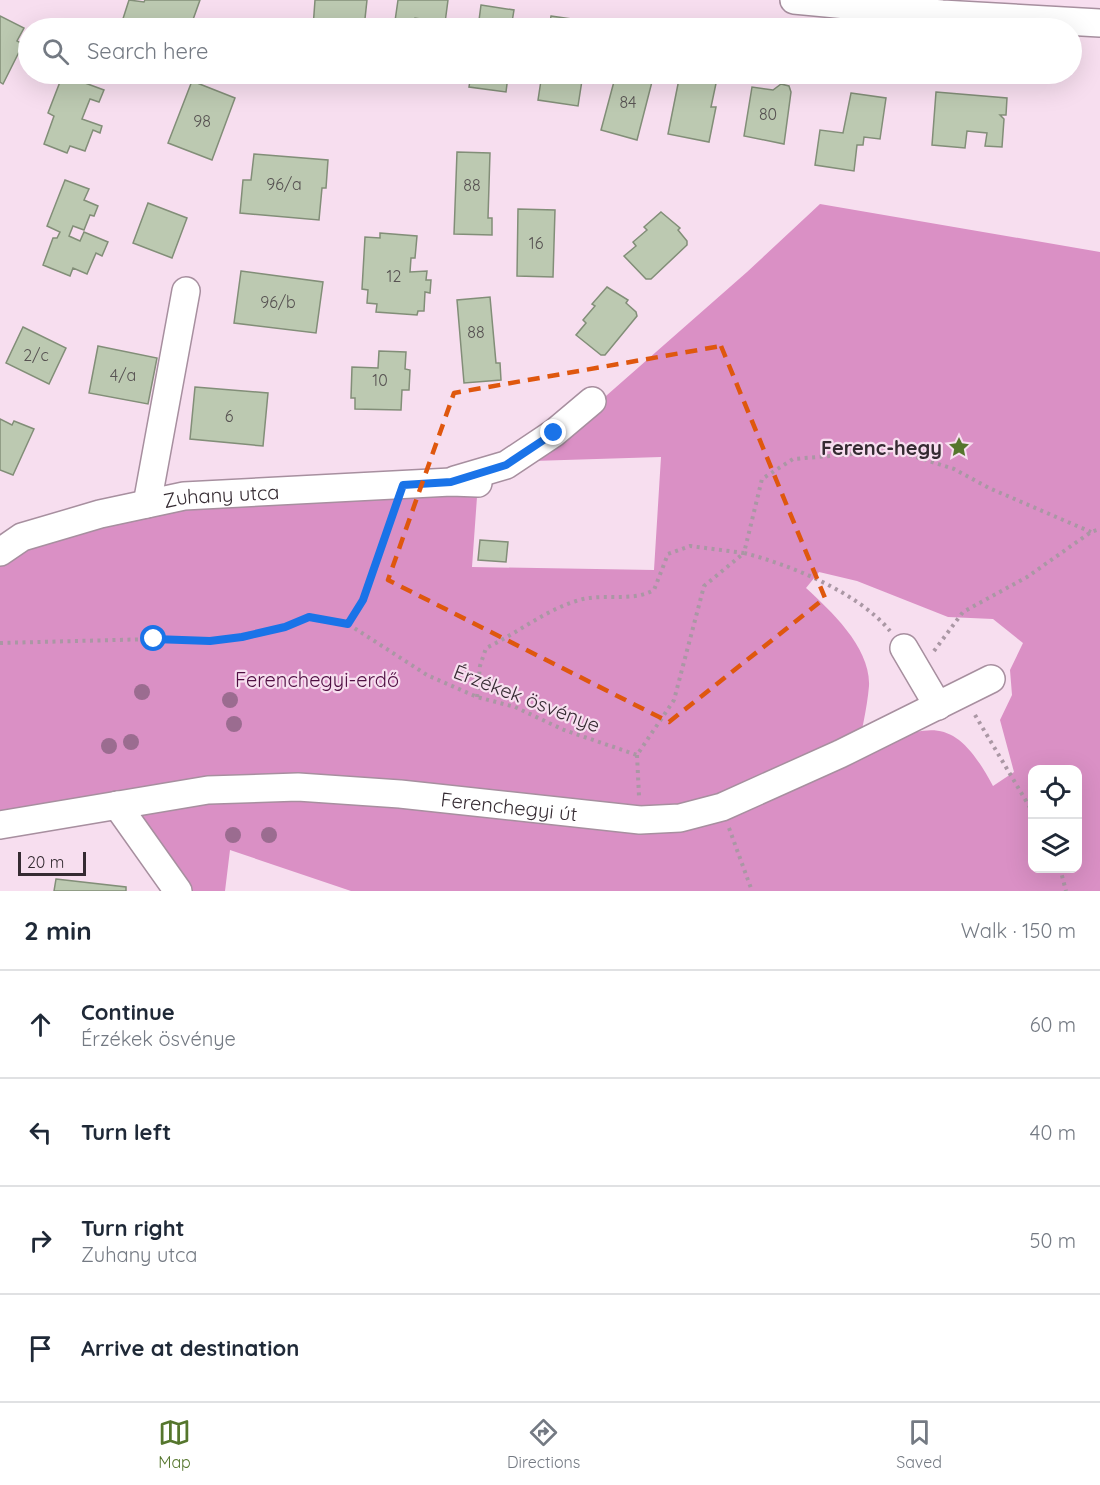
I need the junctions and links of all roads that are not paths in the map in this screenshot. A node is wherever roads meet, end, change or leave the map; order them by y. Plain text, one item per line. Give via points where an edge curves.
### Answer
1 (794, 0) edge
2 (1012, 18) edge
3 (1082, 22) edge
4 (1100, 23) edge
5 (186, 291) dead end
6 (592, 401) dead end
7 (147, 504) junction
8 (0, 552) edge
9 (909, 657) road end
10 (991, 679) dead end
11 (938, 706) junction
12 (117, 805) junction
13 (0, 825) edge
14 (178, 891) edge

1 - 2 street
3 - 4 street
5 - 7 street
6 - 7 street, Zuhany utca via 506,465 464,482 184,496
7 - 8 street, Zuhany utca via 22,537
9 - 11 street
10 - 11 street, Ferenchegyi út
11 - 12 street, Ferenchegyi út via 722,807 680,818 640,820 298,787 208,790
12 - 13 street, Ferenchegyi út
12 - 14 street

